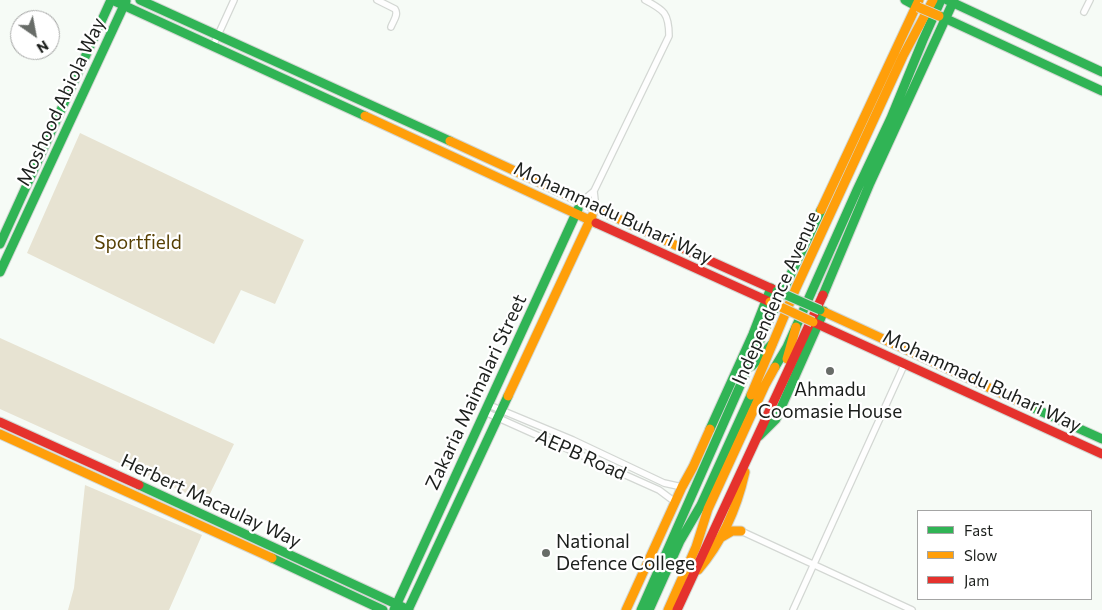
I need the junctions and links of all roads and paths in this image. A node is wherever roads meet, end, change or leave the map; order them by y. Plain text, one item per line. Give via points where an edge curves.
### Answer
1 (112, 0) edge
2 (140, 0) edge
3 (234, 0) edge
4 (377, 0) edge
5 (645, 0) edge
6 (905, 0) edge
7 (933, 0) edge
8 (941, 0) edge
9 (1090, 0) edge
10 (950, 1) edge
11 (125, 3) edge
12 (918, 4) edge
13 (1084, 12) dead end
14 (942, 17) junction
15 (391, 28) dead end
16 (218, 36) junction
17 (213, 46) junction
18 (1102, 72) edge
19 (1102, 91) edge
20 (594, 191) junction
21 (582, 202) junction
22 (18, 205) junction
23 (596, 209) junction
24 (28, 210) junction
25 (576, 214) junction
26 (590, 220) junction
27 (0, 244) edge
28 (0, 272) edge
29 (774, 289) junction
30 (768, 301) junction
31 (822, 310) junction
32 (816, 322) junction
33 (796, 327) junction
34 (772, 344) junction
35 (905, 363) junction
36 (746, 372) junction
37 (780, 386) junction
38 (1019, 401) junction
39 (487, 408) junction
40 (1013, 412) junction
41 (500, 414) junction
42 (0, 422) edge
43 (0, 434) edge
44 (757, 438) junction
45 (1102, 439) edge
46 (1102, 454) edge
47 (747, 458) junction
48 (682, 487) junction
49 (675, 502) junction
50 (732, 512) junction
51 (741, 531) junction
52 (720, 538) junction
53 (813, 565) junction
54 (693, 575) junction
55 (687, 586) junction
56 (395, 607) edge
57 (383, 610) edge
58 (409, 610) edge
59 (626, 610) edge
60 (641, 610) edge
61 (649, 610) edge
62 (668, 610) edge
63 (677, 610) edge
64 (683, 610) edge
65 (793, 610) edge
66 (912, 610) edge

1 - 11 main road, Mohammadu Buhari Way
1 - 22 main road, Moshood Abiola Way
2 - 16 main road, Mohammadu Buhari Way
3 - 16 street
4 - 15 street via 396,11
5 - 20 street, Zakaria Maimalari Street via 666,14 670,36
6 - 12 main road
7 - 34 main road, Independence Avenue via 903,56
8 - 33 main road
9 - 13 street
10 - 14 main road
10 - 18 main road
11 - 17 main road, Mohammadu Buhari Way
11 - 24 main road, Moshood Abiola Way
12 - 14 main road, bridge
12 - 36 main road, Independence Avenue
14 - 19 main road
14 - 37 main road
16 - 17 street
16 - 21 main road, Mohammadu Buhari Way
17 - 25 main road, Mohammadu Buhari Way
20 - 21 street, Zakaria Maimalari Street
20 - 23 street
21 - 23 main road, Mohammadu Buhari Way
21 - 25 main road, Zakaria Maimalari Street
22 - 24 main road
22 - 27 main road, Moshood Abiola Way
23 - 26 main road, Zakaria Maimalari Street
23 - 29 main road, Mohammadu Buhari Way
24 - 28 main road, Moshood Abiola Way
25 - 26 main road, Mohammadu Buhari Way
25 - 39 main road, Zakaria Maimalari Street
26 - 30 main road, Mohammadu Buhari Way
26 - 41 main road, Zakaria Maimalari Street
29 - 30 main road
29 - 31 main road, Mohammadu Buhari Way, bridge
30 - 32 main road, Mohammadu Buhari Way, bridge
30 - 48 main road
31 - 32 main road
31 - 38 main road, Mohammadu Buhari Way
32 - 35 main road, Mohammadu Buhari Way
32 - 44 main road via 776,419
33 - 37 main road
33 - 62 main road, Independence Avenue via 720,482
34 - 36 main road
34 - 61 main road, Independence Avenue via 701,505 680,541
35 - 40 main road, Mohammadu Buhari Way
35 - 53 street
36 - 60 main road, Independence Avenue
37 - 44 main road
38 - 40 main road
38 - 45 main road, Mohammadu Buhari Way
39 - 41 street, AEPB Road
39 - 56 main road, Zakaria Maimalari Street
40 - 46 main road, Mohammadu Buhari Way
41 - 48 street, AEPB Road via 582,444 664,483
41 - 49 street, AEPB Road via 659,490
41 - 58 main road, Zakaria Maimalari Street
42 - 56 main road, Herbert Macaulay Way via 208,516
43 - 57 main road, Herbert Macaulay Way
44 - 47 main road
47 - 50 main road
47 - 54 main road
48 - 49 main road
49 - 59 main road
50 - 51 main road
50 - 52 main road
51 - 52 main road via 732,531
51 - 53 street
52 - 54 main road via 706,562
53 - 65 street
53 - 66 street
54 - 55 main road
55 - 63 main road
55 - 64 main road
56 - 58 main road, Herbert Macaulay Way

